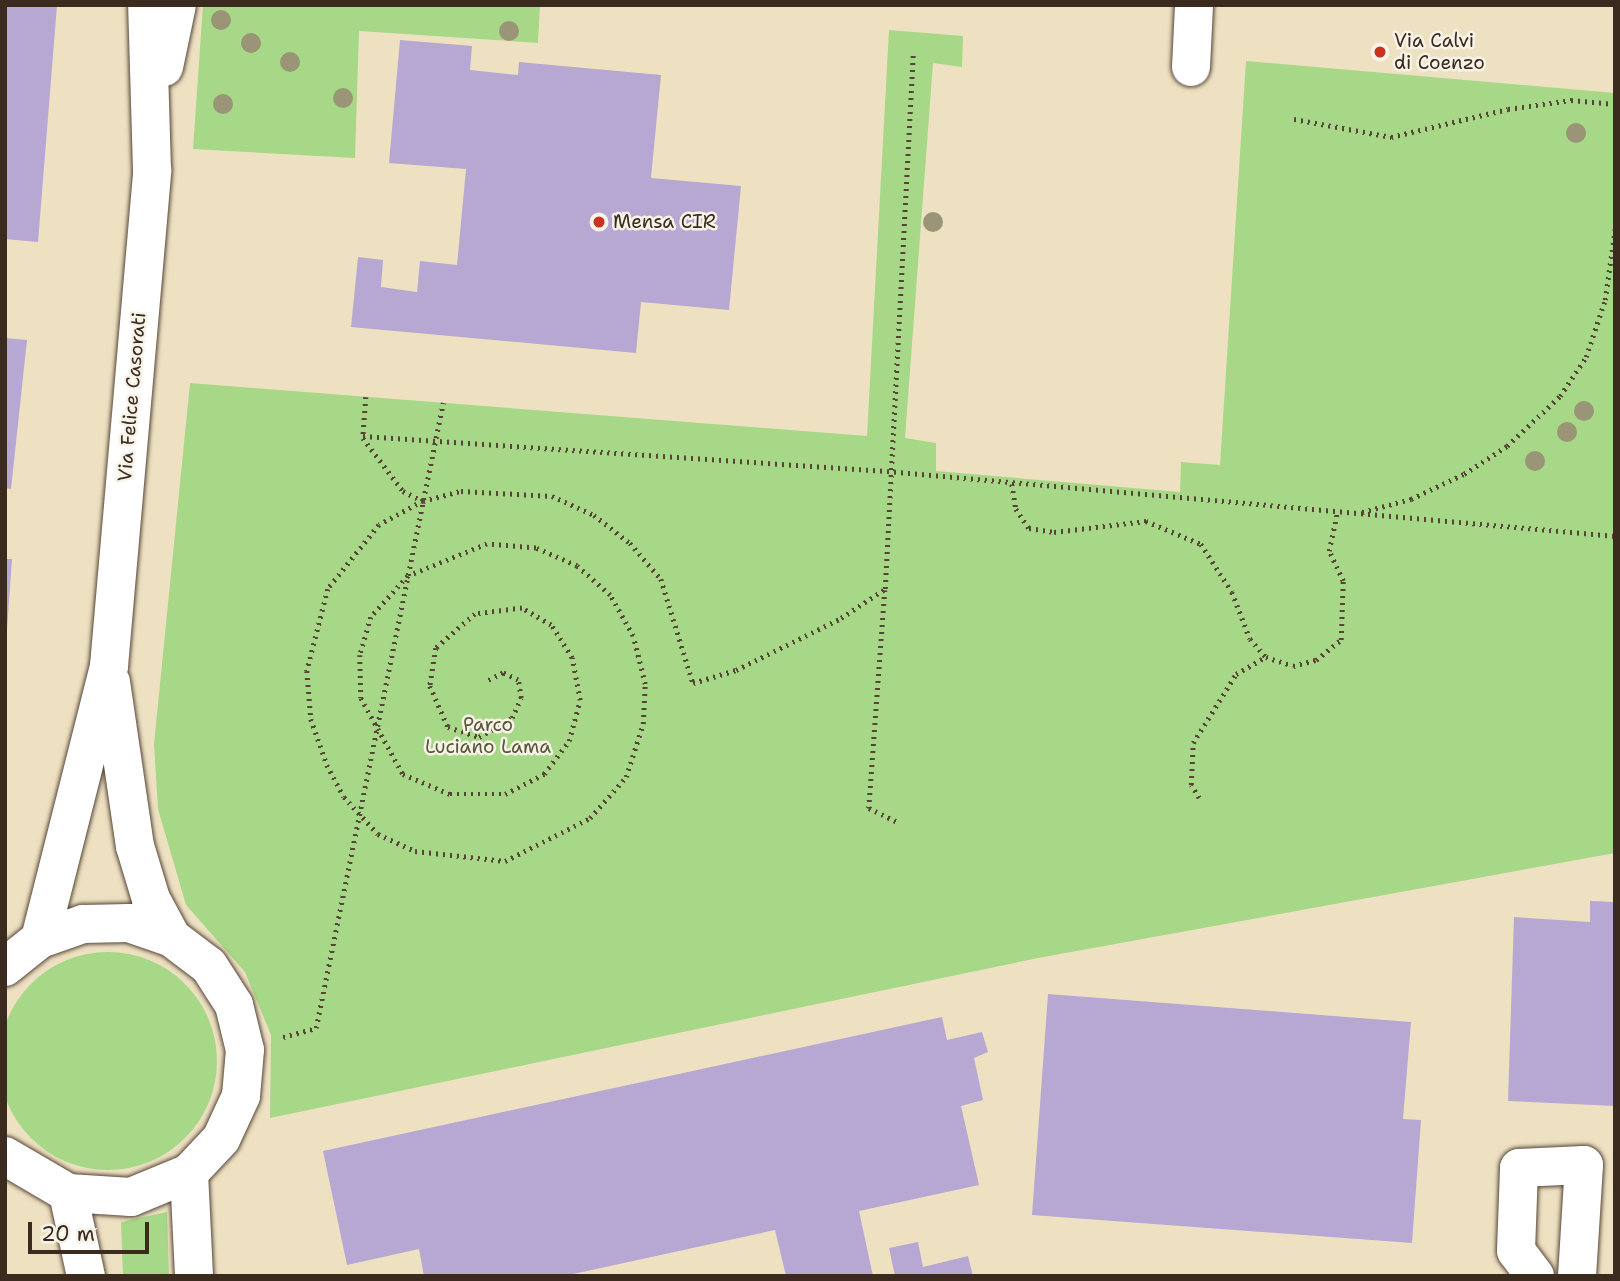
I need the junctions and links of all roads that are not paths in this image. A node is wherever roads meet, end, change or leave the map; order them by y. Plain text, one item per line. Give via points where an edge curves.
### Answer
1 (147, 5) edge
2 (177, 5) edge
3 (1194, 5) edge
4 (1191, 67) dead end
5 (152, 127) junction
6 (109, 666) junction
7 (172, 938) junction
8 (40, 939) junction
9 (5, 967) edge
10 (5, 1156) edge
11 (189, 1172) junction
12 (68, 1194) junction
13 (86, 1276) edge
14 (194, 1276) edge
15 (1535, 1276) edge
16 (1577, 1276) edge

1 - 5 street, Via Felice Casorati
2 - 5 street, Via Felice Casorati
3 - 4 street
5 - 6 street, Via Felice Casorati
6 - 7 street, Via Felice Casorati via 135,846 150,899
6 - 8 street, Via Felice Casorati
7 - 8 street, Via Felice Casorati via 129,923 83,924
7 - 11 street, Via Felice Casorati via 209,966 234,1005 246,1050 241,1096 221,1139
8 - 9 street, Via Felice Casorati
10 - 12 street, Via Felice Casorati
11 - 12 street, Via Felice Casorati via 131,1197
11 - 14 street
12 - 13 street
15 - 16 street via 1516,1251 1519,1168 1584,1165

